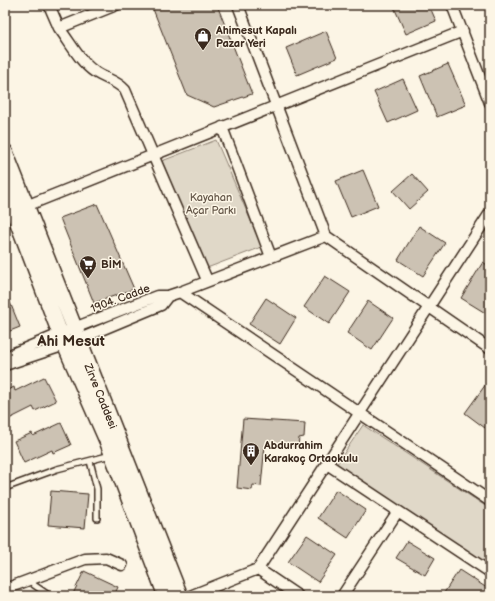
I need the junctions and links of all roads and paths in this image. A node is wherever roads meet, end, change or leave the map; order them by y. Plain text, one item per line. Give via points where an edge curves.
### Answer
1 (49, 5) edge
2 (116, 5) edge
3 (238, 5) edge
4 (452, 5) edge
5 (59, 28) junction
6 (463, 31) junction
7 (490, 104) edge
8 (277, 105) junction
9 (222, 127) junction
10 (5, 152) edge
11 (153, 154) junction
12 (5, 189) edge
13 (15, 209) edge
14 (490, 213) edge
15 (326, 236) junction
16 (271, 256) junction
17 (207, 280) junction
18 (180, 292) junction
19 (428, 307) junction
20 (69, 336) junction
21 (490, 349) edge
22 (5, 360) edge
23 (5, 365) edge
24 (359, 413) junction
25 (112, 454) junction
26 (90, 461) junction
27 (327, 464) junction
28 (5, 488) edge
29 (490, 501) edge
30 (398, 511) junction
31 (97, 518) dead end
32 (122, 565) dead end
33 (258, 569) junction
34 (490, 572) edge
35 (30, 579) junction
36 (5, 589) edge
37 (50, 596) edge
38 (166, 596) edge
39 (180, 596) edge
40 (190, 596) edge
41 (298, 596) edge
42 (342, 596) edge

1 - 5 street
2 - 5 street
3 - 8 street
4 - 6 street
5 - 11 street via 96,73 117,82 125,90
6 - 7 street
6 - 8 street
8 - 9 street
8 - 15 street
9 - 11 street
9 - 16 street
10 - 13 main road, Zirve Caddesi
11 - 13 street
11 - 17 street
12 - 13 main road, Zirve Caddesi
13 - 20 main road, Zirve Caddesi
14 - 19 street
15 - 16 street, 1904. Cadde
15 - 19 street
16 - 17 street, 1904. Cadde
17 - 18 street, 1904. Cadde
18 - 20 street, 1904. Cadde via 168,296 160,305
18 - 24 street
19 - 21 street
19 - 24 street
20 - 22 street, 1904. Cadde via 14,353
20 - 23 street, 1904. Cadde
20 - 25 main road, Zirve Caddesi
20 - 39 main road, Zirve Caddesi
24 - 27 street
24 - 29 street
25 - 26 lane
25 - 38 main road, Zirve Caddesi
26 - 28 lane via 57,468
26 - 31 lane via 97,489
27 - 30 street
27 - 33 street
30 - 34 street
30 - 42 street
32 - 35 street via 106,558 85,559
33 - 40 street
33 - 41 street
35 - 36 street
35 - 37 lane

